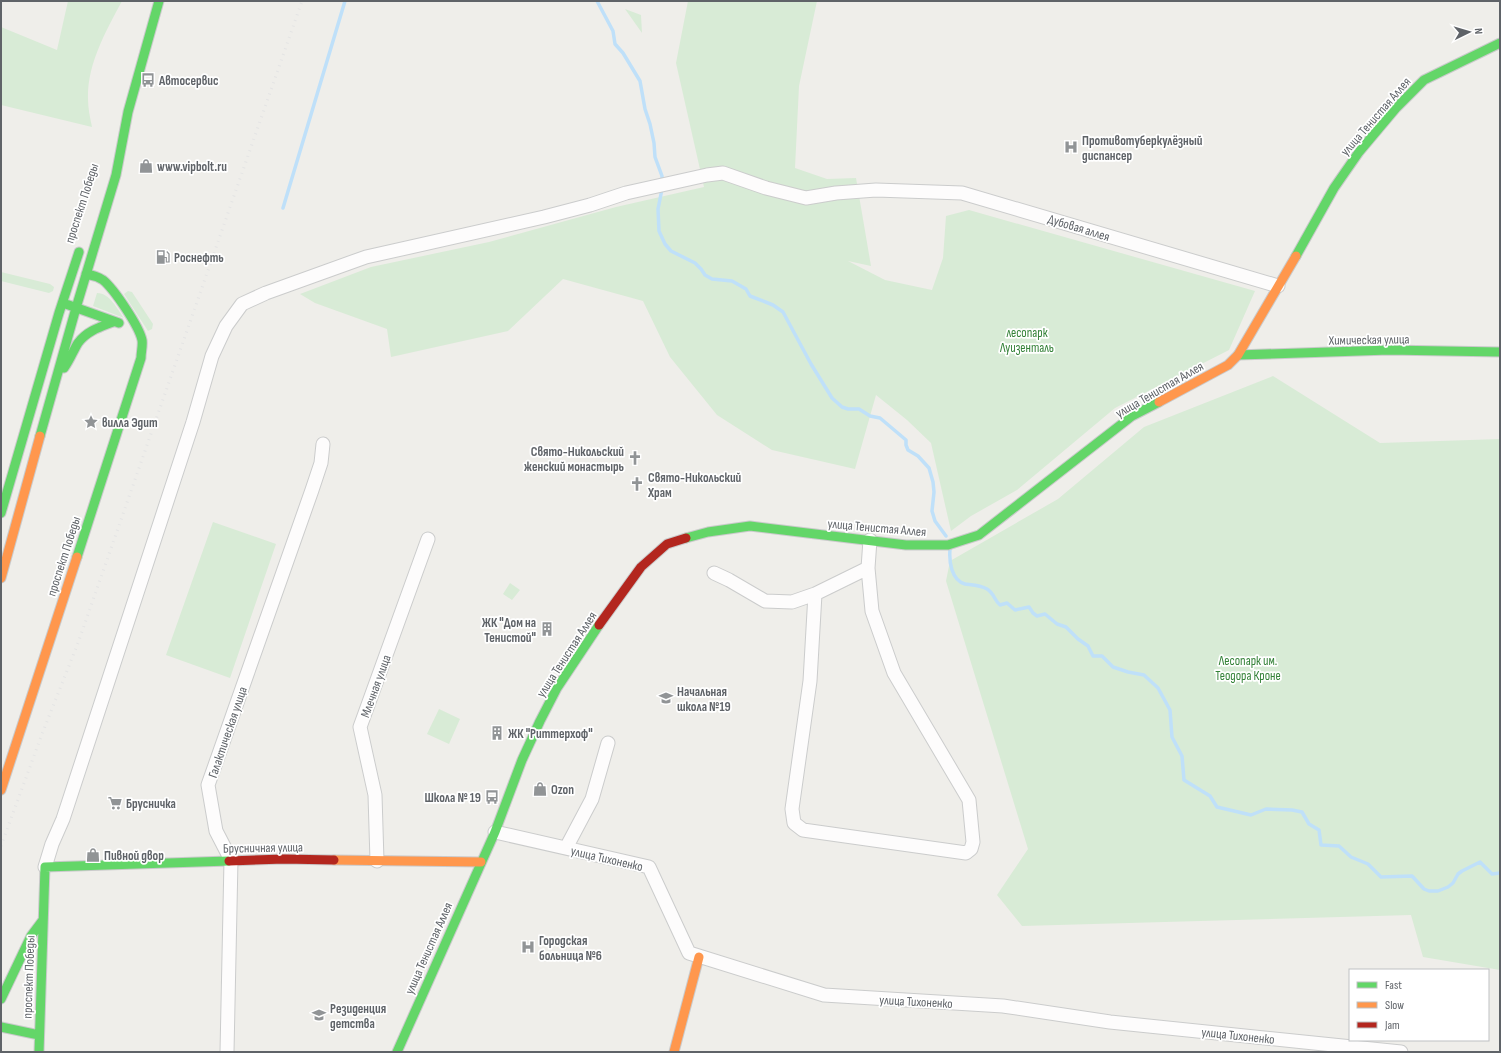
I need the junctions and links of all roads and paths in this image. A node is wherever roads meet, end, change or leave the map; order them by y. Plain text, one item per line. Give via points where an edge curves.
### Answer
1 (159, 1) edge
2 (1500, 43) edge
3 (128, 112) junction
4 (110, 155) dead end
5 (82, 242) dead end
6 (86, 274) junction
7 (1278, 286) junction
8 (63, 303) junction
9 (76, 308) junction
10 (113, 322) junction
11 (137, 329) junction
12 (1500, 352) edge
13 (1238, 355) junction
14 (58, 374) junction
15 (323, 444) dead end
16 (1, 513) edge
17 (428, 540) dead end
18 (870, 540) junction
19 (868, 568) junction
20 (714, 573) dead end
21 (1, 578) edge
22 (815, 594) junction
23 (608, 743) dead end
24 (1, 790) edge
25 (495, 832) junction
26 (566, 848) junction
27 (231, 860) junction
28 (378, 861) junction
29 (481, 862) junction
30 (45, 867) junction
31 (43, 920) junction
32 (699, 957) junction
33 (1, 999) edge
34 (1, 1027) edge
35 (39, 1035) junction
36 (39, 1052) edge
37 (226, 1052) edge
38 (396, 1052) edge
39 (674, 1052) edge
40 (1401, 1052) edge

1 - 3 street, проспект Победы
2 - 7 street, улица Тенистая Аллея via 1424,80 1396,108 1338,182
3 - 4 street, проспект Победы via 117,132
3 - 6 street, проспект Победы via 116,175
5 - 8 street, проспект Победы
6 - 9 street, проспект Победы
6 - 11 street, проспект Победы via 104,282 116,295
7 - 13 street, улица Тенистая Аллея
7 - 30 street, Дубовая аллея via 962,192 876,190 806,198 723,173 626,193 590,205 366,257 242,304 226,326 212,356 142,580
8 - 9 street
8 - 16 street, проспект Победы
9 - 10 street
9 - 14 street, проспект Победы
10 - 11 street
10 - 14 street via 87,333
11 - 24 street, проспект Победы via 142,341 141,358
12 - 13 street, Химическая улица via 1389,350
13 - 18 street, улица Тенистая Аллея via 1228,365 1132,416 980,534 948,545 906,545
14 - 21 street, проспект Победы
15 - 27 street, Галактическая улица via 321,463 312,490 208,785 216,831
17 - 28 street, Млечная улица via 360,727 375,795
18 - 19 street
18 - 25 street, улица Тенистая Аллея via 750,526 708,532 667,544 641,567 557,688 522,760
19 - 22 street
19 - 22 street via 872,611 894,673 969,800 973,842 971,849 966,853 803,830 794,823 792,809 810,681
20 - 22 street via 765,601 792,602
23 - 26 street via 592,799
25 - 26 street, улица Тихоненко
25 - 29 street, улица Тенистая Аллея
26 - 32 street, улица Тихоненко via 649,867 689,953
27 - 28 street, Брусничная улица
27 - 30 street, Брусничная улица
27 - 37 street, Галактическая улица
28 - 29 street, Брусничная улица
29 - 38 street, улица Тенистая Аллея
30 - 31 street, проспект Победы
31 - 33 street, проспект Победы via 31,936
31 - 35 street, проспект Победы
32 - 39 street
32 - 40 street, улица Тихоненко via 824,995 1003,1006 1110,1022
34 - 35 street, проспект Победы
35 - 36 street, проспект Победы

